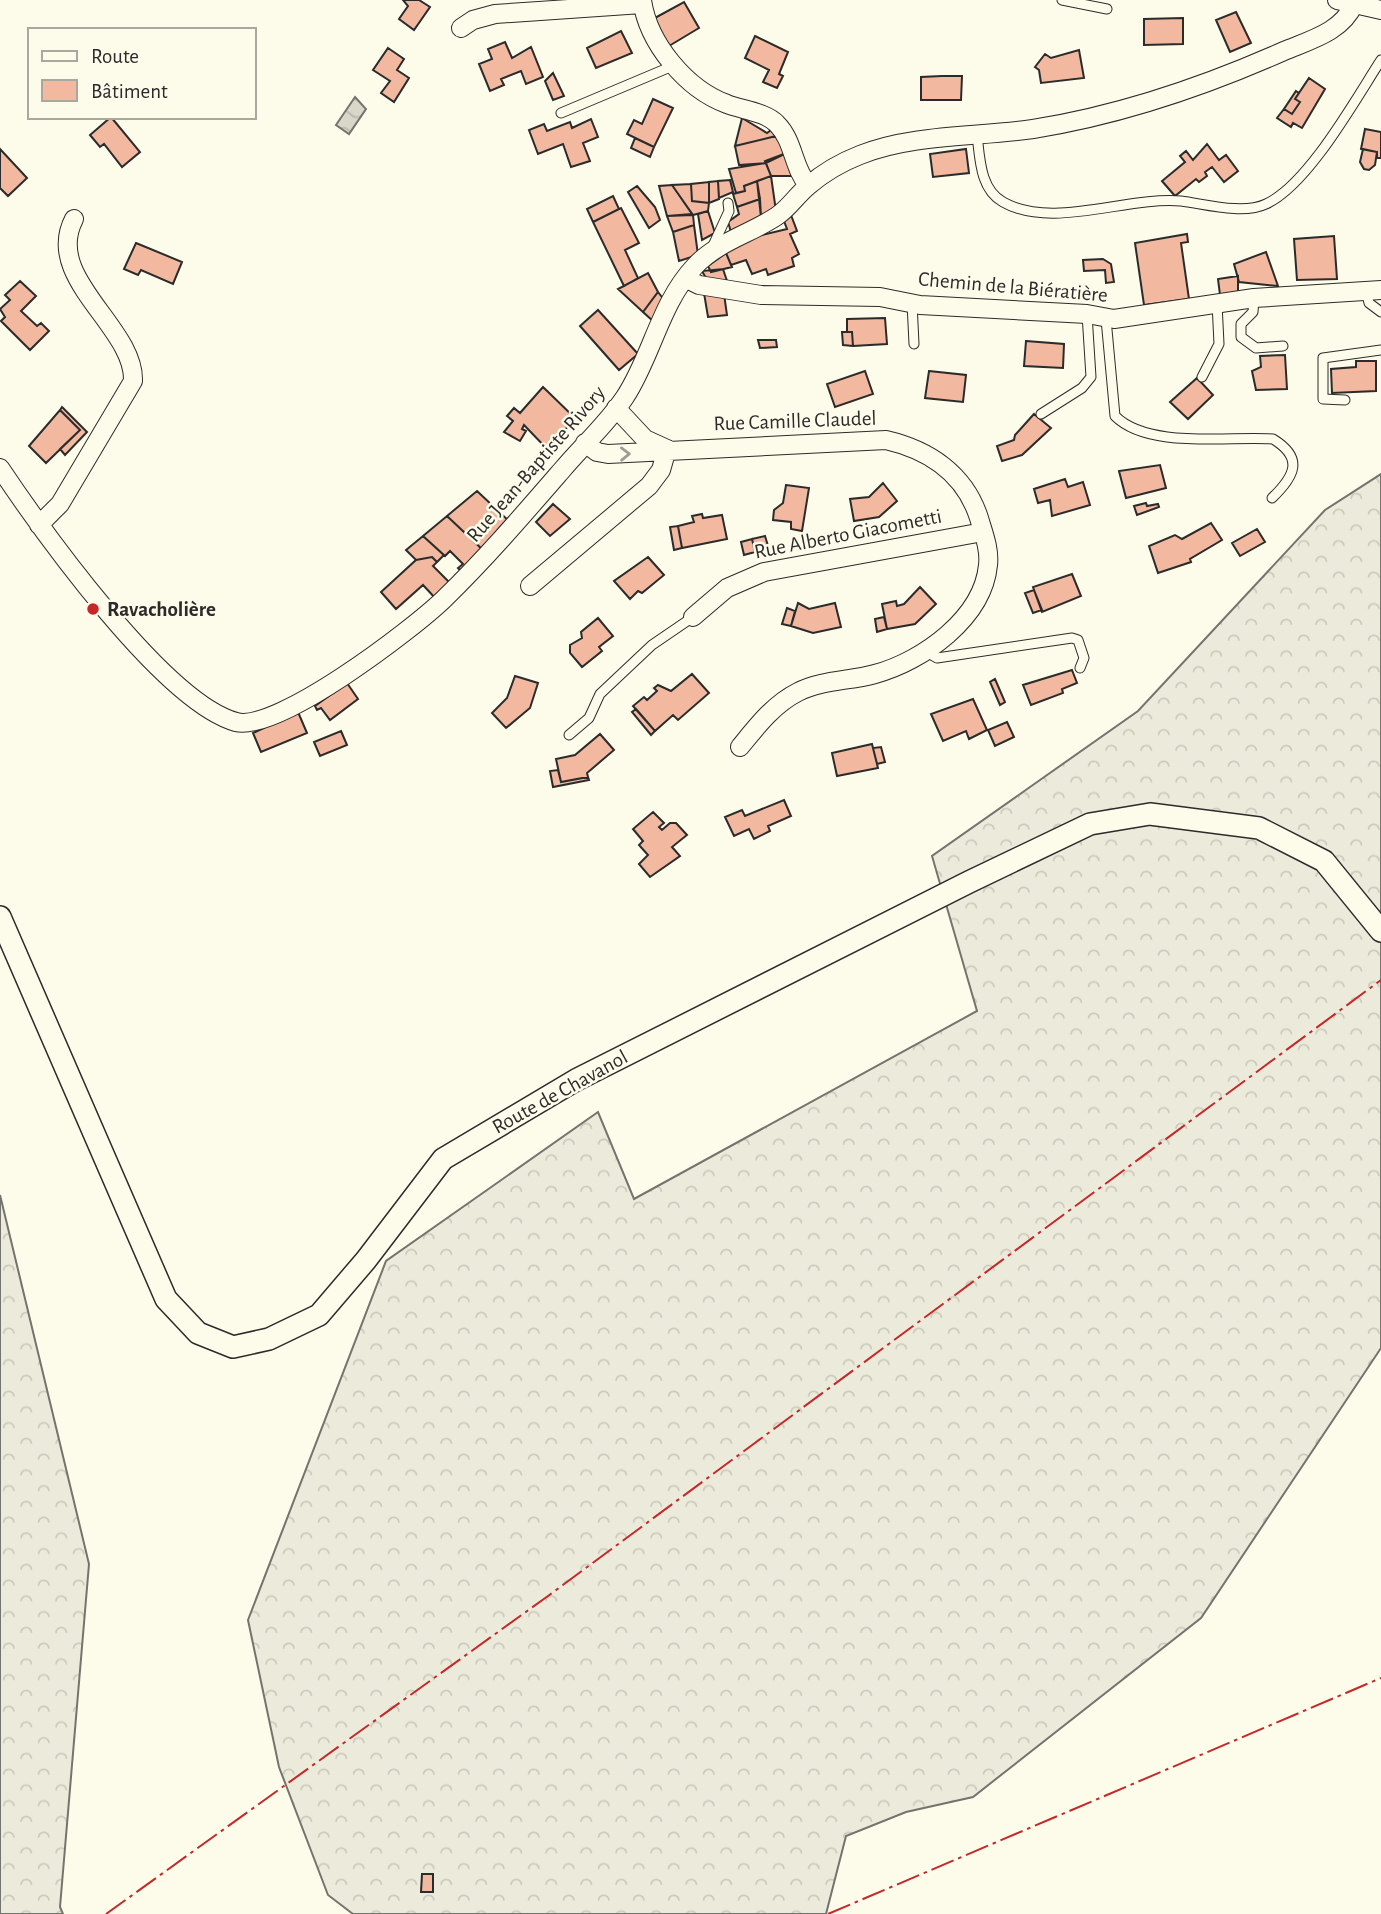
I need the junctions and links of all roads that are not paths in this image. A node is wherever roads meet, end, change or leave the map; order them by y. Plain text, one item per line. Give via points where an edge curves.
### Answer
1 (1062, 0) edge
2 (642, 2) edge
3 (1345, 2) edge
4 (1107, 9) dead end
5 (1381, 10) edge
6 (461, 28) dead end
7 (1381, 60) edge
8 (675, 65) junction
9 (561, 113) dead end
10 (978, 135) junction
11 (808, 186) junction
12 (728, 203) dead end
13 (74, 219) dead end
14 (712, 252) junction
15 (685, 278) junction
16 (1373, 290) edge
17 (1254, 298) junction
18 (912, 303) junction
19 (1217, 303) junction
20 (1381, 312) edge
21 (1087, 314) junction
22 (1106, 318) junction
23 (914, 344) dead end
24 (1283, 346) dead end
25 (1381, 350) edge
26 (1202, 377) dead end
27 (1345, 400) dead end
28 (617, 408) junction
29 (1041, 414) dead end
30 (585, 443) junction
31 (667, 449) junction
32 (0, 468) edge
33 (1272, 498) dead end
34 (39, 525) junction
35 (983, 532) junction
36 (530, 586) dead end
37 (693, 617) joint
38 (925, 651) junction
39 (1080, 668) dead end
40 (569, 736) dead end
41 (740, 747) dead end
42 (0, 917) edge
43 (1381, 931) edge

1 - 4 lane
2 - 6 street via 495,14
2 - 8 street via 648,22
3 - 5 street
3 - 10 street, Rue Jean-Baptiste Rivory via 1338,26 1209,85 1060,124
7 - 10 lane via 1321,153 1278,195 1259,206 1151,200 1074,211 1014,207 987,186
8 - 9 lane
8 - 11 street via 709,96 777,124
10 - 11 street, Rue Jean-Baptiste Rivory via 884,147 840,164
11 - 14 street, Rue Jean-Baptiste Rivory via 776,217
12 - 14 lane
13 - 34 street via 68,231 67,254 129,360 132,382 60,504
14 - 15 street, Rue Jean-Baptiste Rivory
15 - 18 street, Chemin de la Biératière via 699,285 761,295 858,296
15 - 28 street, Rue Jean-Baptiste Rivory
16 - 17 street, Chemin de la Biératière
16 - 20 lane via 1369,303
17 - 19 street, Chemin de la Biératière
17 - 24 lane via 1253,312 1241,324 1241,337 1256,348
18 - 21 street, Chemin de la Biératière
18 - 23 lane
19 - 22 street, Chemin de la Biératière
19 - 26 lane via 1219,344
21 - 22 street, Chemin de la Biératière
21 - 29 lane via 1091,377
22 - 33 lane via 1115,416 1131,430 1154,436 1273,439 1285,447 1294,469
25 - 27 lane via 1323,358 1324,399
28 - 30 street, Rue Jean-Baptiste Rivory
28 - 31 street via 645,439
30 -> 31 street, Rue Camille Claudel via 608,454
30 - 34 street, Rue Jean-Baptiste Rivory via 516,526 440,603 310,697 247,723 214,712 170,680
31 - 35 street, Rue Camille Claudel via 870,438 902,443 949,470 966,489
31 - 36 street via 662,470 649,486
32 - 34 street, Rue Jean-Baptiste Rivory
35 - 37 street, Rue Alberto Giacometti via 744,578
35 - 38 street, Rue Camille Claudel via 989,564 978,594 951,630
37 - 40 lane via 652,645 600,694 589,718
38 - 39 lane via 937,658 1072,638 1083,650
38 - 41 street, Rue Camille Claudel via 874,675 798,692 770,713
42 - 43 street, Route de Chavanol via 166,1299 198,1333 233,1348 269,1339 319,1315 443,1159 589,1074 1090,824 1150,814 1259,828 1324,861

